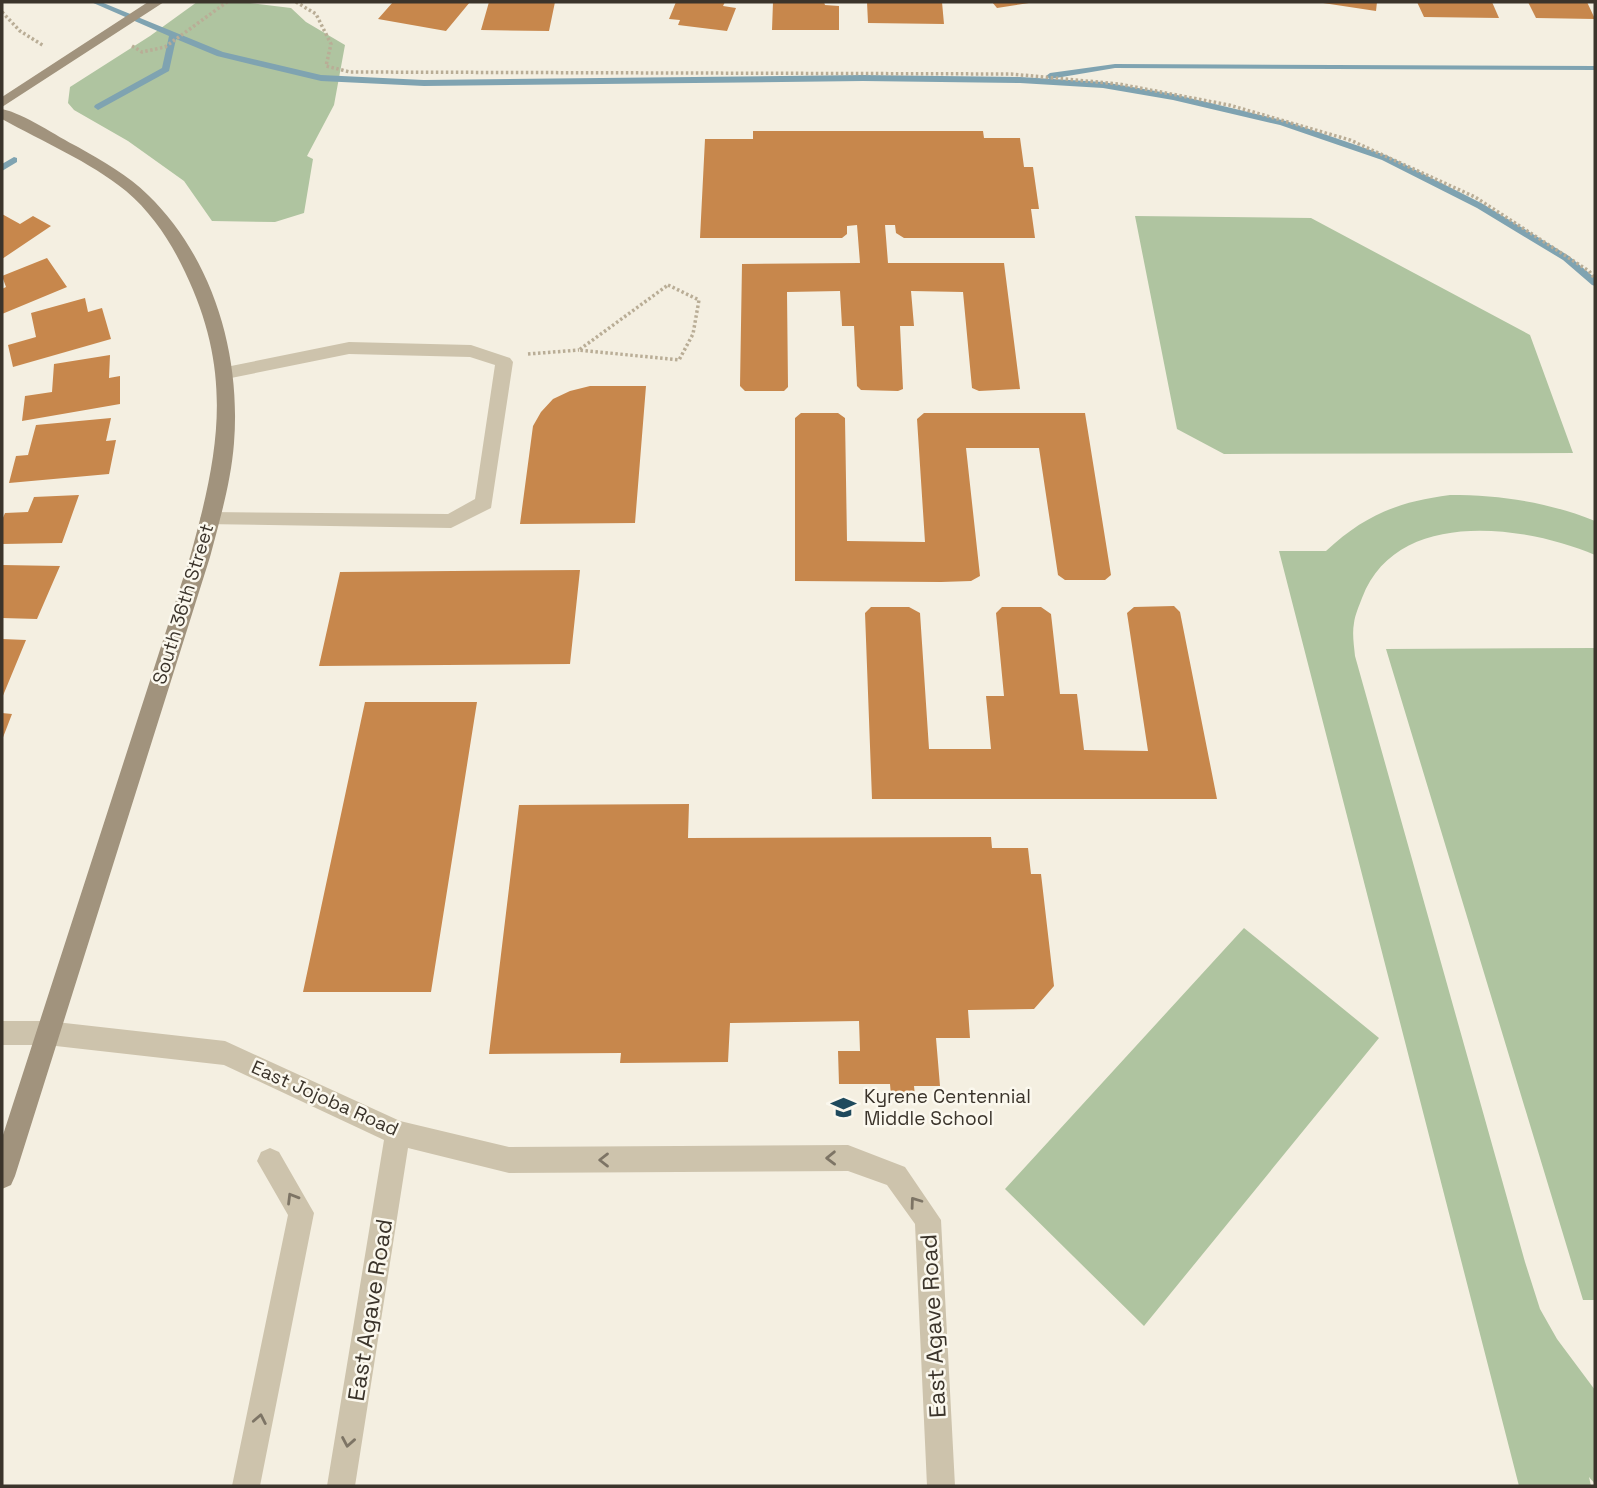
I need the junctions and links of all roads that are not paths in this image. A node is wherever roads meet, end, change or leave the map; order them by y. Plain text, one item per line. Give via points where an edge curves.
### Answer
1 (157, 2) edge
2 (2, 103) edge
3 (2, 113) edge
4 (226, 373) junction
5 (209, 519) junction
6 (2, 1033) edge
7 (47, 1033) junction
8 (398, 1133) junction
9 (270, 1161) dead end
10 (2, 1176) edge
11 (896, 1176) joint
12 (246, 1486) edge
13 (341, 1486) edge
14 (940, 1486) edge

1 - 2 street
3 - 4 street, South 36th Street via 124,181 173,232 202,287
4 - 5 street, South 36th Street via 221,476
4 - 5 street via 349,348 471,351 504,362 484,503 451,521
5 - 7 street, South 36th Street
6 - 7 street, East Jojoba Road
7 - 8 street, East Jojoba Road via 225,1053
7 - 10 street, South 36th Street
11 -> 8 street, East Jojoba Road via 848,1158 509,1160
8 -> 13 street, East Agave Road
12 -> 9 street via 301,1213
14 -> 11 street, East Agave Road via 928,1220

